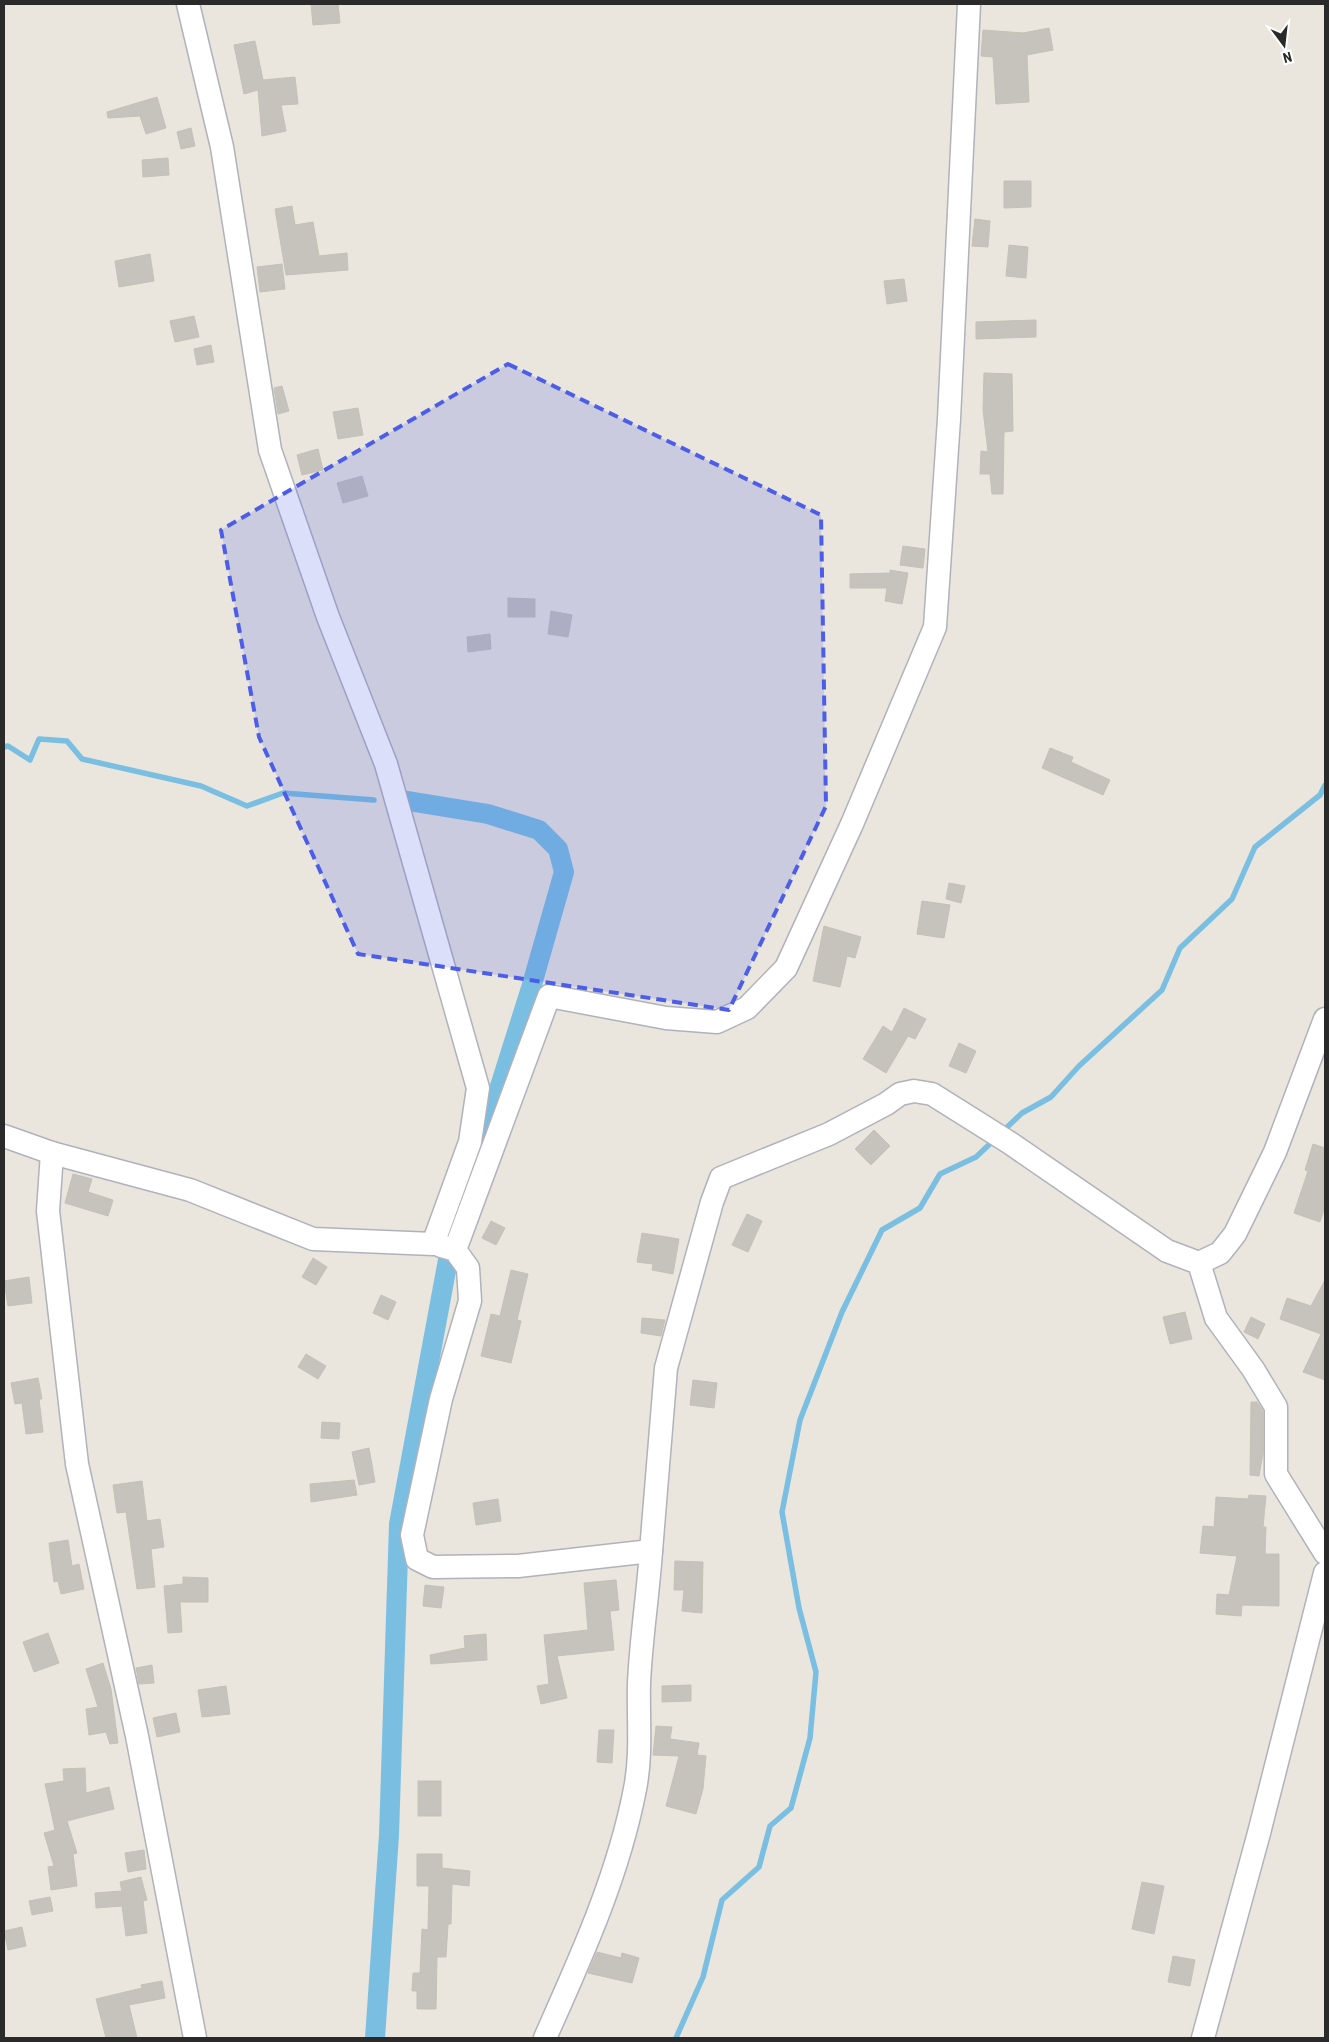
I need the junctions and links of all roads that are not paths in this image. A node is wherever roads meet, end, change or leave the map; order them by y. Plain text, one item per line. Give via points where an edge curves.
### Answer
1 (188, 4) edge
2 (969, 4) edge
3 (1325, 1020) edge
4 (4, 1136) edge
5 (52, 1153) junction
6 (433, 1244) junction
7 (455, 1250) junction
8 (1199, 1263) junction
9 (651, 1551) junction
10 (1325, 1553) edge
11 (1325, 1573) edge
12 (195, 2038) edge
13 (544, 2038) edge
14 (1203, 2038) edge

1 - 6 street via 222,146 270,450 328,617 386,764 478,1088 470,1142
2 - 7 street via 949,419 935,627 852,824 786,968 746,1008 717,1022 666,1018 549,996
3 - 8 street via 1275,1152 1236,1234 1220,1254
4 - 5 street
5 - 6 street via 190,1190 313,1239
5 - 12 street via 48,1212 77,1464 137,1736
6 - 7 street
7 - 9 street via 468,1268 470,1301 441,1399 412,1535 417,1559 433,1567 518,1566
8 - 9 street via 1167,1251 1010,1143 932,1094 914,1091 900,1094 829,1134 721,1178 666,1368
8 - 10 street via 1216,1318 1276,1407 1276,1474
9 - 13 street via 639,1684 640,1750 636,1787 621,1854 582,1954
11 - 14 street

